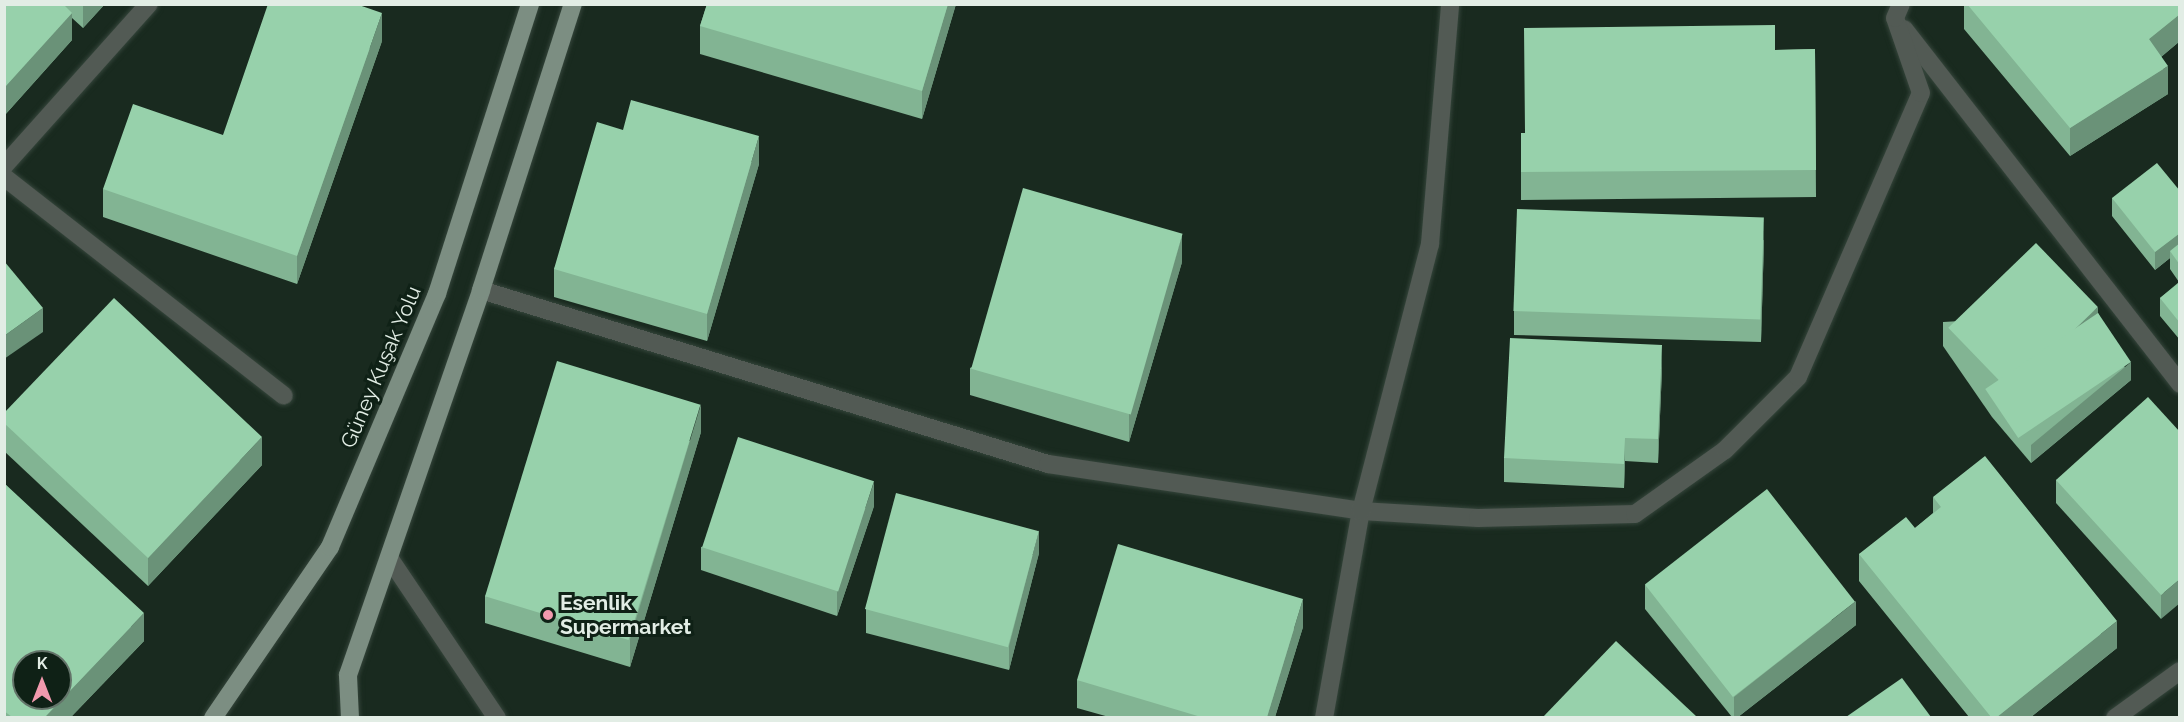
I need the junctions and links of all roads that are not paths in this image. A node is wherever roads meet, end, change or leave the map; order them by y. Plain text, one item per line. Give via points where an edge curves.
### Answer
1 (149, 4) edge
2 (530, 4) edge
3 (573, 4) edge
4 (1450, 4) edge
5 (1898, 11) edge
6 (4, 166) edge
7 (4, 177) edge
8 (481, 290) junction
9 (2180, 384) edge
10 (284, 396) dead end
11 (1361, 511) junction
12 (390, 559) junction
13 (2180, 671) edge
14 (213, 717) edge
15 (350, 717) edge
16 (497, 717) edge
17 (1324, 717) edge
18 (2115, 717) edge

1 - 6 street
2 - 14 main road, Güney Kuşak Yolu via 437,294 330,547
3 - 8 main road
4 - 11 street via 1430,243
5 - 9 street
5 - 11 street via 1921,93 1798,377 1725,450 1635,514 1478,518
7 - 10 street
8 - 11 street via 1048,464
8 - 12 main road
11 - 17 street
12 - 15 main road via 348,675
12 - 16 street
13 - 18 street

